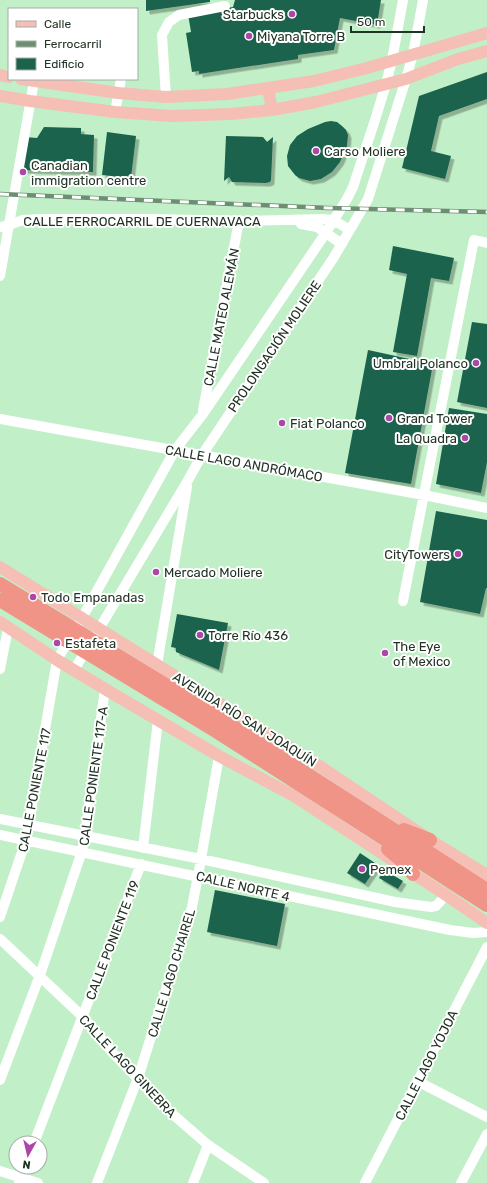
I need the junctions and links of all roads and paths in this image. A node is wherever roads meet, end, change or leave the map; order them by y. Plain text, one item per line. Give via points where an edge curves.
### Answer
1 (403, 0) edge
2 (423, 0) edge
3 (225, 6) dead end
4 (487, 33) edge
5 (487, 51) edge
6 (413, 54) junction
7 (392, 60) junction
8 (406, 79) junction
9 (28, 80) edge
10 (121, 80) edge
11 (34, 81) junction
12 (386, 84) junction
13 (268, 88) junction
14 (118, 93) junction
15 (0, 96) edge
16 (166, 97) junction
17 (30, 101) junction
18 (272, 110) junction
19 (115, 112) junction
20 (286, 220) junction
21 (333, 220) junction
22 (239, 221) junction
23 (4, 226) edge
24 (350, 230) junction
25 (325, 233) junction
26 (487, 242) edge
27 (342, 244) junction
28 (0, 276) edge
29 (203, 414) junction
30 (0, 419) edge
31 (175, 450) junction
32 (202, 455) junction
33 (187, 482) junction
34 (424, 495) junction
35 (487, 508) edge
36 (0, 568) edge
37 (0, 584) edge
38 (0, 600) edge
39 (403, 601) dead end
40 (82, 618) junction
41 (4, 625) edge
42 (99, 629) junction
43 (57, 660) junction
44 (157, 665) junction
45 (0, 669) edge
46 (74, 670) junction
47 (105, 689) junction
48 (158, 720) junction
49 (219, 726) junction
50 (219, 756) junction
51 (0, 819) edge
52 (29, 825) junction
53 (377, 827) junction
54 (0, 835) edge
55 (85, 836) junction
56 (26, 840) junction
57 (430, 840) junction
58 (143, 848) junction
59 (82, 851) junction
60 (200, 859) junction
61 (141, 864) junction
62 (413, 874) junction
63 (487, 875) edge
64 (198, 876) junction
65 (487, 890) edge
66 (446, 895) junction
67 (487, 905) edge
68 (0, 917) edge
69 (487, 924) edge
70 (487, 932) edge
71 (0, 939) edge
72 (487, 947) edge
73 (40, 975) junction
74 (83, 1017) junction
75 (138, 1078) junction
76 (0, 1080) edge
77 (417, 1081) junction
78 (487, 1117) edge
79 (487, 1134) edge
80 (37, 1135) edge
81 (208, 1145) junction
82 (0, 1172) edge
83 (20, 1180) edge
84 (38, 1183) edge
85 (97, 1183) edge
86 (193, 1183) edge
87 (264, 1183) edge
88 (365, 1183) edge
89 (461, 1183) edge

1 - 7 street, PROLONGACIÓN MOLIERE
2 - 6 street, PROLONGACIÓN MOLIERE
3 - 16 street via 179,15 169,22 162,35
4 - 6 main road
5 - 8 main road
6 - 7 main road
6 - 8 street, PROLONGACIÓN MOLIERE
7 - 12 street, PROLONGACIÓN MOLIERE
7 - 13 main road via 314,81
8 - 12 main road
8 - 24 street, PROLONGACIÓN MOLIERE via 368,199
9 - 11 main road
10 - 14 street
11 - 14 main road
11 - 17 street
12 - 18 main road
12 - 21 street, PROLONGACIÓN MOLIERE via 352,187
13 - 16 main road via 227,94
13 - 18 main road
14 - 16 main road
14 - 19 street
15 - 17 main road
17 - 19 main road
17 - 23 street
18 - 19 main road via 172,116
20 - 21 street, CALLE FERROCARRIL DE CUERNAVACA
20 - 22 street, CALLE FERROCARRIL DE CUERNAVACA
20 - 25 street, CALLE FERROCARRIL DE CUERNAVACA via 317,227
21 - 24 street, CALLE FERROCARRIL DE CUERNAVACA
21 - 25 street, PROLONGACIÓN MOLIERE
22 - 23 street, CALLE FERROCARRIL DE CUERNAVACA via 42,219 23,220
22 - 29 street, CALLE MATEO ALEMÁN
23 - 28 street
24 - 27 street, PROLONGACIÓN MOLIERE
25 - 27 street, CALLE FERROCARRIL DE CUERNAVACA
25 - 29 street, PROLONGACIÓN MOLIERE
26 - 34 street via 474,240
27 - 32 street, PROLONGACIÓN MOLIERE
29 - 31 street, PROLONGACIÓN MOLIERE
30 - 31 street, CALLE LAGO ANDRÓMACO
31 - 32 street, CALLE LAGO ANDRÓMACO
31 - 40 street, PROLONGACIÓN MOLIERE
32 - 33 street, PROLONGACIÓN MOLIERE
32 - 34 street, CALLE LAGO ANDRÓMACO
33 - 42 street, PROLONGACIÓN MOLIERE
33 - 44 street
34 - 35 street, CALLE LAGO ANDRÓMACO
34 - 39 street
36 - 40 main road, AVENIDA RÍO SAN JOAQUÍN
37 - 49 highway, AVENIDA RÍO SAN JOAQUÍN
38 - 49 highway, AVENIDA RÍO SAN JOAQUÍN
40 - 42 main road, AVENIDA RÍO SAN JOAQUÍN
40 - 43 street, PROLONGACIÓN MOLIERE
41 - 43 main road
41 - 45 street
42 - 44 main road, AVENIDA RÍO SAN JOAQUÍN
42 - 46 street, PROLONGACIÓN MOLIERE
43 - 46 main road
43 - 52 street, CALLE PONIENTE 117
44 - 57 main road, AVENIDA RÍO SAN JOAQUÍN via 315,762
46 - 47 main road
47 - 48 main road
47 - 55 street, CALLE PONIENTE 117-A
48 - 50 main road
48 - 58 street
49 - 53 highway, AVENIDA RÍO SAN JOAQUÍN
50 - 60 street, CALLE LAGO CHAIREL
50 - 62 main road via 294,796
51 - 52 street, CALLE NORTE 4
52 - 55 street, CALLE NORTE 4
52 - 56 street, CALLE PONIENTE 117
53 - 57 highway via 398,827
53 - 62 highway via 384,846
53 - 65 highway, AVENIDA RÍO SAN JOAQUÍN
53 - 67 highway, AVENIDA RÍO SAN JOAQUÍN
54 - 56 street, CALLE NORTE 4
55 - 58 street, CALLE NORTE 4
55 - 59 street, CALLE PONIENTE 117-A
56 - 59 street, CALLE NORTE 4
56 - 68 street, CALLE PONIENTE 117
57 - 63 main road, AVENIDA RÍO SAN JOAQUÍN
58 - 60 street, CALLE NORTE 4
59 - 61 street, CALLE NORTE 4
59 - 73 street, CALLE PONIENTE 117-A
60 - 64 street, CALLE LAGO CHAIREL
60 - 66 street, CALLE NORTE 4 via 424,907 436,906
61 - 64 street, CALLE NORTE 4
61 - 74 street, CALLE PONIENTE 119
62 - 66 main road
64 - 70 street, CALLE NORTE 4 via 450,930
64 - 75 street, CALLE LAGO CHAIREL via 192,907
66 - 69 main road
71 - 73 street, CALLE LAGO GINEBRA
72 - 77 street, CALLE LAGO YOJOA
73 - 74 street, CALLE LAGO GINEBRA
73 - 76 street, CALLE PONIENTE 117-A
74 - 75 street, CALLE LAGO GINEBRA
74 - 80 street, CALLE PONIENTE 119
75 - 81 street, CALLE LAGO GINEBRA via 169,1111
75 - 85 street, CALLE LAGO CHAIREL
77 - 78 street
77 - 88 street, CALLE LAGO YOJOA
79 - 89 street
81 - 86 street
81 - 87 street, CALLE LAGO GINEBRA
82 - 83 street
83 - 84 street

